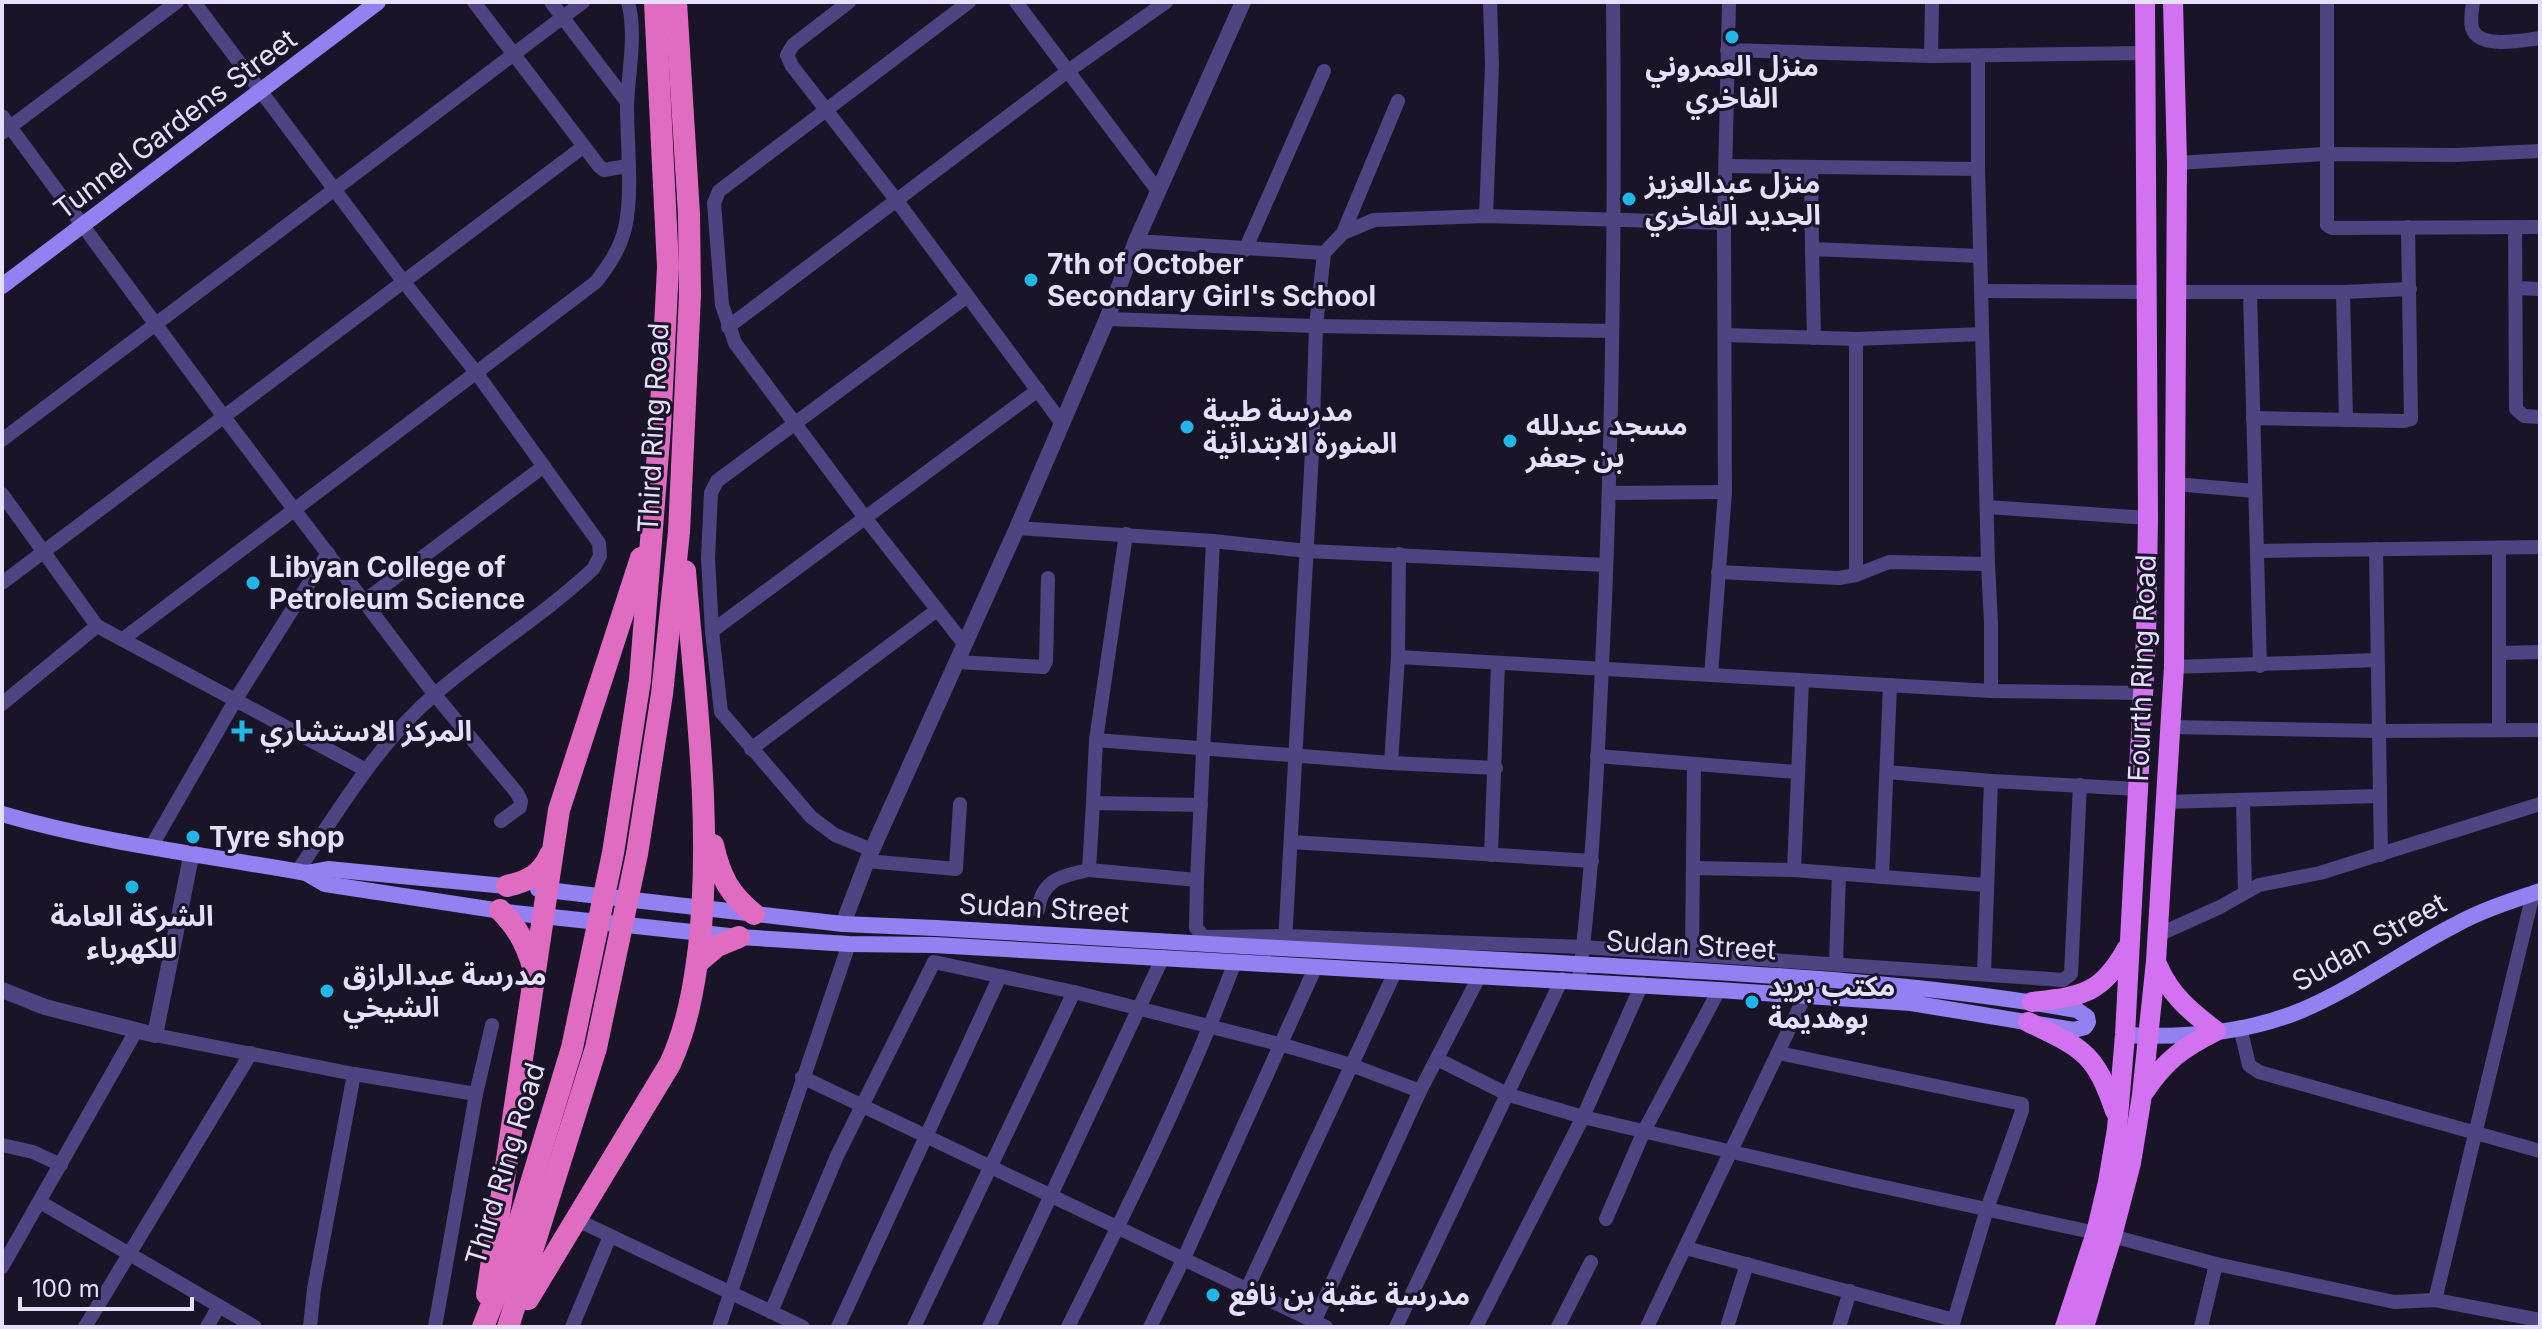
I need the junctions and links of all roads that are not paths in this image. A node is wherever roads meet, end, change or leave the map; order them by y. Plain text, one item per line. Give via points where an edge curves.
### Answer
1 (177, 2) edge
2 (194, 2) edge
3 (378, 2) edge
4 (474, 2) edge
5 (551, 2) edge
6 (583, 2) edge
7 (628, 2) edge
8 (655, 2) edge
9 (676, 2) edge
10 (849, 2) edge
11 (969, 2) edge
12 (1016, 2) edge
13 (1166, 2) edge
14 (1243, 2) edge
15 (1490, 2) edge
16 (1613, 2) edge
17 (1729, 2) edge
18 (1932, 2) edge
19 (2145, 2) edge
20 (2173, 2) edge
21 (2327, 2) edge
22 (2473, 2) edge
23 (563, 18) junction
24 (2540, 38) edge
25 (1727, 50) junction
26 (2145, 53) junction
27 (514, 54) junction
28 (1931, 56) junction
29 (1978, 56) junction
30 (1068, 71) junction
31 (1324, 71) dead end
32 (261, 92) junction
33 (1398, 101) dead end
34 (627, 102) junction
35 (826, 109) junction
36 (5, 125) edge
37 (583, 147) junction
38 (2540, 151) edge
39 (2325, 154) junction
40 (2177, 163) junction
41 (627, 166) junction
42 (1726, 166) junction
43 (1811, 167) junction
44 (1978, 169) junction
45 (335, 191) junction
46 (1158, 191) junction
47 (897, 201) junction
48 (1486, 216) junction
49 (1616, 219) junction
50 (1724, 223) junction
51 (82, 226) junction
52 (2408, 227) junction
53 (2515, 227) junction
54 (2540, 227) edge
55 (1343, 233) junction
56 (1136, 241) junction
57 (1812, 249) junction
58 (1245, 250) junction
59 (1324, 253) junction
60 (1980, 256) junction
61 (403, 281) junction
62 (2, 286) edge
63 (2517, 288) junction
64 (2410, 289) junction
65 (2540, 289) edge
66 (1982, 291) junction
67 (2147, 292) junction
68 (2177, 292) junction
69 (2343, 292) junction
70 (2250, 293) junction
71 (966, 297) junction
72 (1107, 319) junction
73 (156, 325) junction
74 (1316, 326) junction
75 (728, 327) junction
76 (1612, 331) junction
77 (1982, 334) junction
78 (1725, 335) junction
79 (1814, 338) junction
80 (1856, 339) junction
81 (475, 371) junction
82 (1038, 390) junction
83 (2148, 405) junction
84 (2176, 405) junction
85 (224, 417) junction
86 (2540, 417) edge
87 (2253, 418) junction
88 (2346, 420) junction
89 (1061, 422) junction
90 (794, 424) junction
91 (2, 440) edge
92 (544, 466) junction
93 (2175, 484) junction
94 (2255, 491) junction
95 (1725, 492) junction
96 (1610, 493) junction
97 (2, 494) edge
98 (1987, 507) junction
99 (295, 509) junction
100 (2148, 518) junction
101 (866, 519) junction
102 (651, 527) junction
103 (1017, 528) junction
104 (679, 532) junction
105 (1126, 534) junction
106 (1213, 541) junction
107 (2540, 547) edge
108 (2499, 548) junction
109 (2376, 549) junction
110 (1307, 551) junction
111 (2257, 551) junction
112 (43, 552) junction
113 (328, 553) junction
114 (1399, 554) junction
115 (1988, 564) junction
116 (1606, 565) junction
117 (1718, 572) junction
118 (1856, 575) junction
119 (1048, 578) dead end
120 (2, 583) edge
121 (364, 601) junction
122 (937, 610) junction
123 (97, 626) junction
124 (712, 631) junction
125 (123, 639) junction
126 (965, 645) junction
127 (2540, 652) edge
128 (2500, 653) junction
129 (1398, 657) junction
130 (2377, 660) junction
131 (957, 662) junction
132 (1498, 663) junction
133 (2260, 666) junction
134 (2174, 667) junction
135 (1602, 669) junction
136 (1711, 675) junction
137 (1802, 681) junction
138 (1890, 685) junction
139 (1991, 691) junction
140 (2144, 693) junction
141 (435, 695) junction
142 (236, 699) junction
143 (2, 704) edge
144 (2170, 727) junction
145 (2499, 730) junction
146 (2540, 730) edge
147 (2378, 731) junction
148 (1096, 740) junction
149 (1203, 747) junction
150 (751, 749) junction
151 (1297, 756) junction
152 (1597, 756) junction
153 (1391, 763) junction
154 (1694, 764) junction
155 (1496, 768) junction
156 (366, 770) junction
157 (1796, 772) junction
158 (1887, 772) junction
159 (1991, 781) junction
160 (2080, 785) junction
161 (2138, 789) junction
162 (2379, 796) junction
163 (2165, 802) junction
164 (2243, 802) junction
165 (1093, 803) junction
166 (960, 804) dead end
167 (2540, 804) edge
168 (705, 805) junction
169 (1201, 805) junction
170 (2, 814) edge
171 (501, 821) dead end
172 (1291, 842) junction
173 (554, 846) junction
174 (151, 847) junction
175 (192, 852) junction
176 (1491, 855) junction
177 (2381, 855) junction
178 (869, 856) junction
179 (1592, 861) junction
180 (1693, 868) junction
181 (1089, 870) junction
182 (1794, 870) junction
183 (302, 872) junction
184 (1839, 874) junction
185 (1882, 877) junction
186 (1197, 880) junction
187 (1986, 885) junction
188 (507, 886) junction
189 (546, 889) junction
190 (2245, 893) junction
191 (2536, 893) edge
192 (702, 908) junction
193 (500, 910) junction
194 (1038, 910) dead end
195 (754, 914) junction
196 (543, 917) junction
197 (843, 924) junction
198 (700, 933) junction
199 (2158, 935) junction
200 (739, 937) junction
201 (1040, 942) junction
202 (1285, 942) junction
203 (849, 944) junction
204 (2129, 944) junction
205 (1692, 955) junction
206 (1163, 957) junction
207 (2156, 961) junction
208 (1235, 962) junction
209 (697, 963) junction
210 (1836, 963) junction
211 (1316, 966) junction
212 (1576, 968) junction
213 (534, 970) junction
214 (1396, 970) junction
215 (1984, 973) junction
216 (1480, 975) junction
217 (1000, 976) junction
218 (1642, 984) junction
219 (2, 990) edge
220 (1719, 990) junction
221 (1074, 992) junction
222 (1805, 996) junction
223 (1139, 1010) junction
224 (2030, 1012) junction
225 (492, 1025) dead end
226 (2240, 1027) junction
227 (1210, 1028) junction
228 (136, 1031) junction
229 (2216, 1031) junction
230 (155, 1035) junction
231 (2125, 1035) junction
232 (2148, 1035) junction
233 (1283, 1045) junction
234 (251, 1053) junction
235 (1779, 1053) junction
236 (1437, 1059) junction
237 (1351, 1065) junction
238 (354, 1074) junction
239 (802, 1077) junction
240 (1420, 1091) junction
241 (476, 1094) junction
242 (1509, 1095) junction
243 (2142, 1095) junction
244 (862, 1106) junction
245 (1583, 1117) junction
246 (2117, 1120) junction
247 (1644, 1131) junction
248 (2477, 1134) junction
249 (925, 1135) junction
250 (2, 1145) edge
251 (1731, 1151) junction
252 (2540, 1151) edge
253 (61, 1165) junction
254 (990, 1165) junction
255 (1050, 1195) junction
256 (40, 1202) junction
257 (1987, 1209) junction
258 (1606, 1219) dead end
259 (577, 1220) junction
260 (1118, 1227) junction
261 (2104, 1235) junction
262 (610, 1236) junction
263 (1686, 1248) junction
264 (130, 1254) junction
265 (1184, 1258) junction
266 (1591, 1262) dead end
267 (1747, 1264) junction
268 (2216, 1264) junction
269 (2, 1267) edge
270 (1247, 1289) junction
271 (1850, 1291) junction
272 (731, 1293) junction
273 (2435, 1300) junction
274 (219, 1306) junction
275 (771, 1312) junction
276 (2540, 1320) edge
277 (1320, 1324) edge
278 (1953, 1324) edge
279 (85, 1327) edge
280 (207, 1327) edge
281 (255, 1327) edge
282 (310, 1327) edge
283 (435, 1327) edge
284 (483, 1327) edge
285 (509, 1327) edge
286 (572, 1327) edge
287 (719, 1327) edge
288 (803, 1327) edge
289 (838, 1327) edge
290 (914, 1327) edge
291 (989, 1327) edge
292 (1068, 1327) edge
293 (1150, 1327) edge
294 (1396, 1327) edge
295 (1476, 1327) edge
296 (1558, 1327) edge
297 (1647, 1327) edge
298 (1727, 1327) edge
299 (1839, 1327) edge
300 (2065, 1327) edge
301 (2084, 1327) edge
302 (2201, 1327) edge

1 - 36 street
2 - 32 street
3 - 32 main road, Tunnel Gardens Street
4 - 27 street
5 - 23 street
6 - 23 street
7 - 34 street via 632,48
8 - 102 highway, Third Ring Road via 668,267
9 - 104 highway, Third Ring Road via 690,281
10 - 35 street via 787,55
11 - 35 street
12 - 30 street
13 - 30 street
14 - 46 street
15 - 48 street
16 - 49 street
17 - 25 street
18 - 28 street
19 - 26 main road, Fourth Ring Road
20 - 40 main road, Fourth Ring Road
21 - 39 street
22 - 24 street via 2471,25 2485,40
23 - 27 street
23 - 34 street
25 - 28 street
25 - 42 street
26 - 29 street
26 - 67 main road, Fourth Ring Road
27 - 37 street
27 - 45 street
28 - 29 street
29 - 44 street
30 - 46 street
30 - 47 street
31 - 58 street
32 - 45 street
32 - 51 main road, Tunnel Gardens Street
33 - 55 street
34 - 41 street
35 - 47 street
35 - 75 street via 715,196 719,283
36 - 51 street
37 - 41 street via 604,170
37 - 61 street
38 - 39 street
39 - 40 street
39 - 52 street via 2327,225
40 - 68 main road, Fourth Ring Road
41 - 81 street via 626,224 609,265 596,282
42 - 43 street
42 - 50 street
43 - 44 street
43 - 57 street
44 - 60 street
45 - 61 street
45 - 73 street
46 - 56 street
47 - 71 street
47 - 75 street
48 - 49 street
48 - 55 street via 1374,220
49 - 50 street
49 - 76 street
50 - 78 street
51 - 62 main road, Tunnel Gardens Street
51 - 73 street
52 - 53 street
52 - 64 street
53 - 54 street
53 - 63 street
55 - 59 street
56 - 58 street
56 - 72 street
57 - 60 street
57 - 79 street
58 - 59 street
59 - 74 street
60 - 66 street
61 - 81 street
61 - 85 street
63 - 65 street
63 - 86 street via 2516,409 2524,416
64 - 69 street
64 - 88 street via 2411,419
66 - 67 street
66 - 77 street
67 - 83 main road, Fourth Ring Road
68 - 70 street
68 - 84 main road, Fourth Ring Road
69 - 70 street
69 - 88 street
70 - 87 street
71 - 82 street
71 - 90 street
72 - 74 street
72 - 89 street
73 - 85 street
73 - 91 street
74 - 76 street
74 - 110 street
75 - 90 street
76 - 96 street
77 - 80 street
77 - 98 street
78 - 79 street
78 - 95 street
79 - 80 street
80 - 118 street
81 - 92 street
81 - 99 street
82 - 89 street
82 - 101 street
83 - 84 main road
83 - 100 main road, Fourth Ring Road
84 - 93 main road, Fourth Ring Road
85 - 99 street
85 - 112 street
87 - 88 street
87 - 94 street
89 - 103 street
90 - 101 street
90 - 124 street via 713,487 708,558
92 - 121 street
92 - 141 street via 593,533 600,556 580,582
93 - 94 street
93 - 134 main road, Fourth Ring Road
94 - 111 street
95 - 96 street
95 - 117 street
96 - 116 street
97 - 112 street
98 - 100 street
98 - 115 street
99 - 113 street
99 - 125 street
100 - 140 main road, Fourth Ring Road
101 - 122 street
101 - 124 street
102 - 173 highway via 575,757
102 - 284 highway, Third Ring Road via 640,680 590,971 560,1093
103 - 105 street
103 - 126 street
104 - 168 highway
104 - 285 highway, Third Ring Road via 662,694 612,977 596,1048
105 - 106 street
105 - 148 street
106 - 110 street
106 - 149 street
107 - 108 street
108 - 109 street
108 - 128 street
109 - 111 street
109 - 130 street
110 - 114 street
110 - 151 street
111 - 133 street
112 - 120 street
112 - 123 street
113 - 121 street
113 - 142 street
114 - 116 street
114 - 129 street
115 - 118 street via 1889,562
115 - 139 street
116 - 135 street
117 - 118 street
117 - 136 street
119 - 131 street via 1043,667
121 - 141 street
122 - 126 street
122 - 150 street
123 - 125 street
123 - 143 street
124 - 150 street via 721,712
125 - 142 street
126 - 131 street
127 - 128 street
128 - 145 street
129 - 132 street
129 - 153 street
130 - 133 street
130 - 147 street
131 - 178 street
132 - 135 street
132 - 155 street
133 - 134 street
134 - 144 main road, Fourth Ring Road
135 - 136 street
135 - 152 street
136 - 137 street
137 - 138 street
137 - 157 street
138 - 139 street
138 - 158 street
139 - 140 street
140 - 161 main road, Fourth Ring Road
141 - 156 street
141 - 171 street via 517,793 520,807
142 - 156 street
142 - 174 street
144 - 147 street
144 - 163 main road, Fourth Ring Road
145 - 146 street
145 - 147 street
147 - 162 street
148 - 149 street
148 - 165 street
149 - 151 street
149 - 169 street
150 - 178 street via 811,817
151 - 153 street
151 - 172 street
152 - 154 street
152 - 179 street
153 - 155 street
154 - 157 street
154 - 180 street
155 - 176 street
156 - 183 street
157 - 182 street
158 - 159 street
158 - 185 street
159 - 160 street
159 - 187 street
160 - 161 street
160 - 215 street via 2071,974 2063,980
161 - 204 main road, Fourth Ring Road
162 - 164 street
162 - 177 street
163 - 164 street
163 - 199 main road, Fourth Ring Road
164 - 190 street
165 - 169 street
165 - 181 street
166 - 178 street via 956,869
167 - 177 street
168 - 192 highway
168 - 195 highway via 718,868 730,892
169 - 186 street
170 - 174 main road
172 - 176 street
172 - 202 street
173 - 188 highway via 538,873
173 - 189 highway
174 - 175 main road
175 - 183 main road
175 - 230 street
176 - 179 street
177 - 190 street via 2272,881
178 - 197 street
179 - 212 street
180 - 182 street
180 - 205 street
181 - 186 street
181 - 194 street via 1055,878 1039,899
182 - 184 street
183 - 188 main road, Sudan Street via 328,869
183 - 193 main road, Sudan Street via 325,884
184 - 185 street
184 - 210 street
185 - 187 street
186 - 202 street via 1196,928 1204,937
187 - 215 street
188 - 189 main road, Sudan Street
189 - 192 main road, Sudan Street
189 - 196 highway
190 - 199 street
191 - 226 main road, Sudan Street via 2462,921 2298,1012
191 - 248 street
192 - 195 main road, Sudan Street
192 - 198 highway
193 - 196 main road, Sudan Street
193 - 213 highway via 524,939
195 - 197 main road, Sudan Street
196 - 198 main road, Sudan Street
196 - 213 highway
197 - 201 main road, Sudan Street via 936,928
198 - 200 main road, Sudan Street
198 - 209 highway
199 - 207 main road, Fourth Ring Road
200 - 203 main road, Sudan Street
200 - 209 highway
201 - 202 main road, Sudan Street
201 - 203 main road, Sudan Street
201 - 206 main road, Sudan Street
202 - 212 main road, Sudan Street
203 - 239 street
204 - 224 main road via 2116,968 2092,989
204 - 231 main road, Fourth Ring Road
205 - 210 street
205 - 212 street
206 - 208 main road, Sudan Street
206 - 223 street
207 - 229 main road via 2177,998
207 - 232 main road, Fourth Ring Road
208 - 211 main road, Sudan Street
208 - 227 street
209 - 259 highway via 675,1053
210 - 215 street
211 - 214 main road, Sudan Street
211 - 233 street
212 - 216 main road, Sudan Street
212 - 218 main road, Sudan Street
212 - 224 main road, Sudan Street via 1912,986
212 - 242 street
213 - 284 highway
214 - 216 main road, Sudan Street
214 - 237 street
216 - 236 street
217 - 221 street
217 - 244 street via 934,962
217 - 249 street
218 - 220 main road, Sudan Street
218 - 245 street
219 - 228 street
220 - 222 main road, Sudan Street
220 - 247 street
221 - 223 street
221 - 254 street
222 - 224 main road, Sudan Street
222 - 235 street
223 - 227 street
223 - 255 street
224 - 246 main road via 2084,1051 2106,1085
225 - 241 street
226 - 229 main road, Sudan Street
226 - 248 street via 2249,1065 2259,1072
227 - 233 street
227 - 260 street
228 - 230 street
228 - 253 street
229 - 232 main road, Sudan Street
229 - 243 main road via 2161,1066
230 - 234 street
231 - 232 main road, Sudan Street
231 - 246 main road, Fourth Ring Road
232 - 243 main road, Fourth Ring Road
233 - 237 street
233 - 265 street
234 - 238 street
234 - 264 street
235 - 251 street
235 - 257 street via 2022,1104
236 - 240 street
236 - 242 street
237 - 240 street
237 - 270 street
238 - 241 street
238 - 282 street
239 - 244 street
239 - 272 street
240 - 277 street
241 - 283 street
242 - 245 street
242 - 294 street
243 - 261 main road, Fourth Ring Road via 2131,1163
244 - 249 street
244 - 275 street
245 - 247 street
245 - 295 street
246 - 261 main road, Fourth Ring Road
247 - 251 street
247 - 258 street
248 - 252 street
248 - 273 street
249 - 254 street
249 - 289 street
250 - 253 street
251 - 257 street
251 - 263 street
253 - 256 street
254 - 255 street
254 - 290 street
255 - 260 street
255 - 291 street
256 - 264 street
256 - 269 street
257 - 261 street
257 - 278 street
259 - 262 street
259 - 285 highway
260 - 265 street
260 - 292 street
261 - 268 street
261 - 300 main road, Fourth Ring Road
261 - 301 main road, Fourth Ring Road
262 - 272 street
262 - 286 street
263 - 267 street
263 - 297 street
264 - 274 street
264 - 279 street
265 - 270 street
265 - 293 street
266 - 296 street
267 - 271 street
267 - 298 street
268 - 273 street via 2394,1302
268 - 302 street
270 - 277 street
271 - 278 street
271 - 299 street
272 - 275 street
272 - 287 street
273 - 276 street
274 - 280 street
274 - 281 street
275 - 288 street

